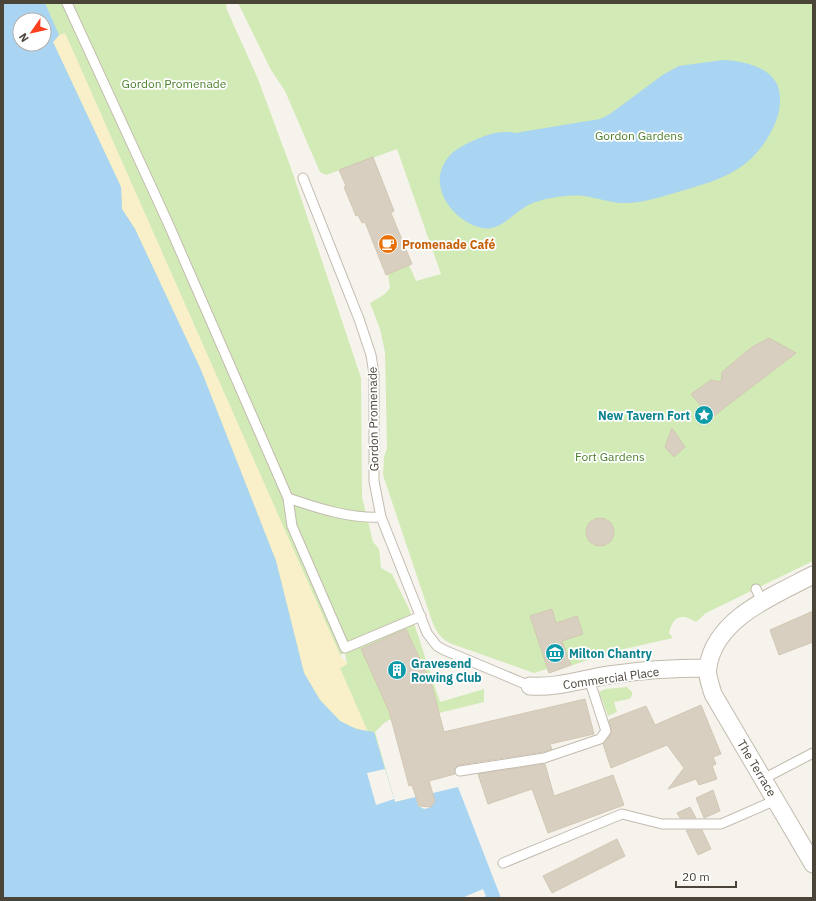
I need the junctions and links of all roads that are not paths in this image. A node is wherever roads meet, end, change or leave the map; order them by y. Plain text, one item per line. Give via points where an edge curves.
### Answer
1 (67, 3) edge
2 (303, 178) dead end
3 (288, 498) junction
4 (381, 517) junction
5 (813, 575) edge
6 (421, 616) junction
7 (707, 668) junction
8 (589, 679) junction
9 (531, 685) joint
10 (813, 753) edge
11 (460, 772) dead end
12 (763, 779) junction
13 (776, 800) junction
14 (503, 863) dead end
15 (813, 864) edge

1 - 3 lane via 168,223
2 - 4 lane, Gordon Promenade via 371,355 374,374 374,481
3 - 4 lane via 356,516
3 - 6 lane via 292,526 345,648
4 - 6 lane, Gordon Promenade
5 - 7 street via 759,595 713,648
6 - 9 lane, Commercial Place via 427,633 437,646
7 - 8 street, Commercial Place via 640,672
7 - 12 street, The Terrace via 713,694
8 - 9 street, Commercial Place via 569,684
8 - 11 lane via 606,731 600,739 544,758
10 - 12 lane
12 - 13 street, The Terrace
13 - 14 lane via 721,824 662,824 622,814
13 - 15 street, The Terrace

